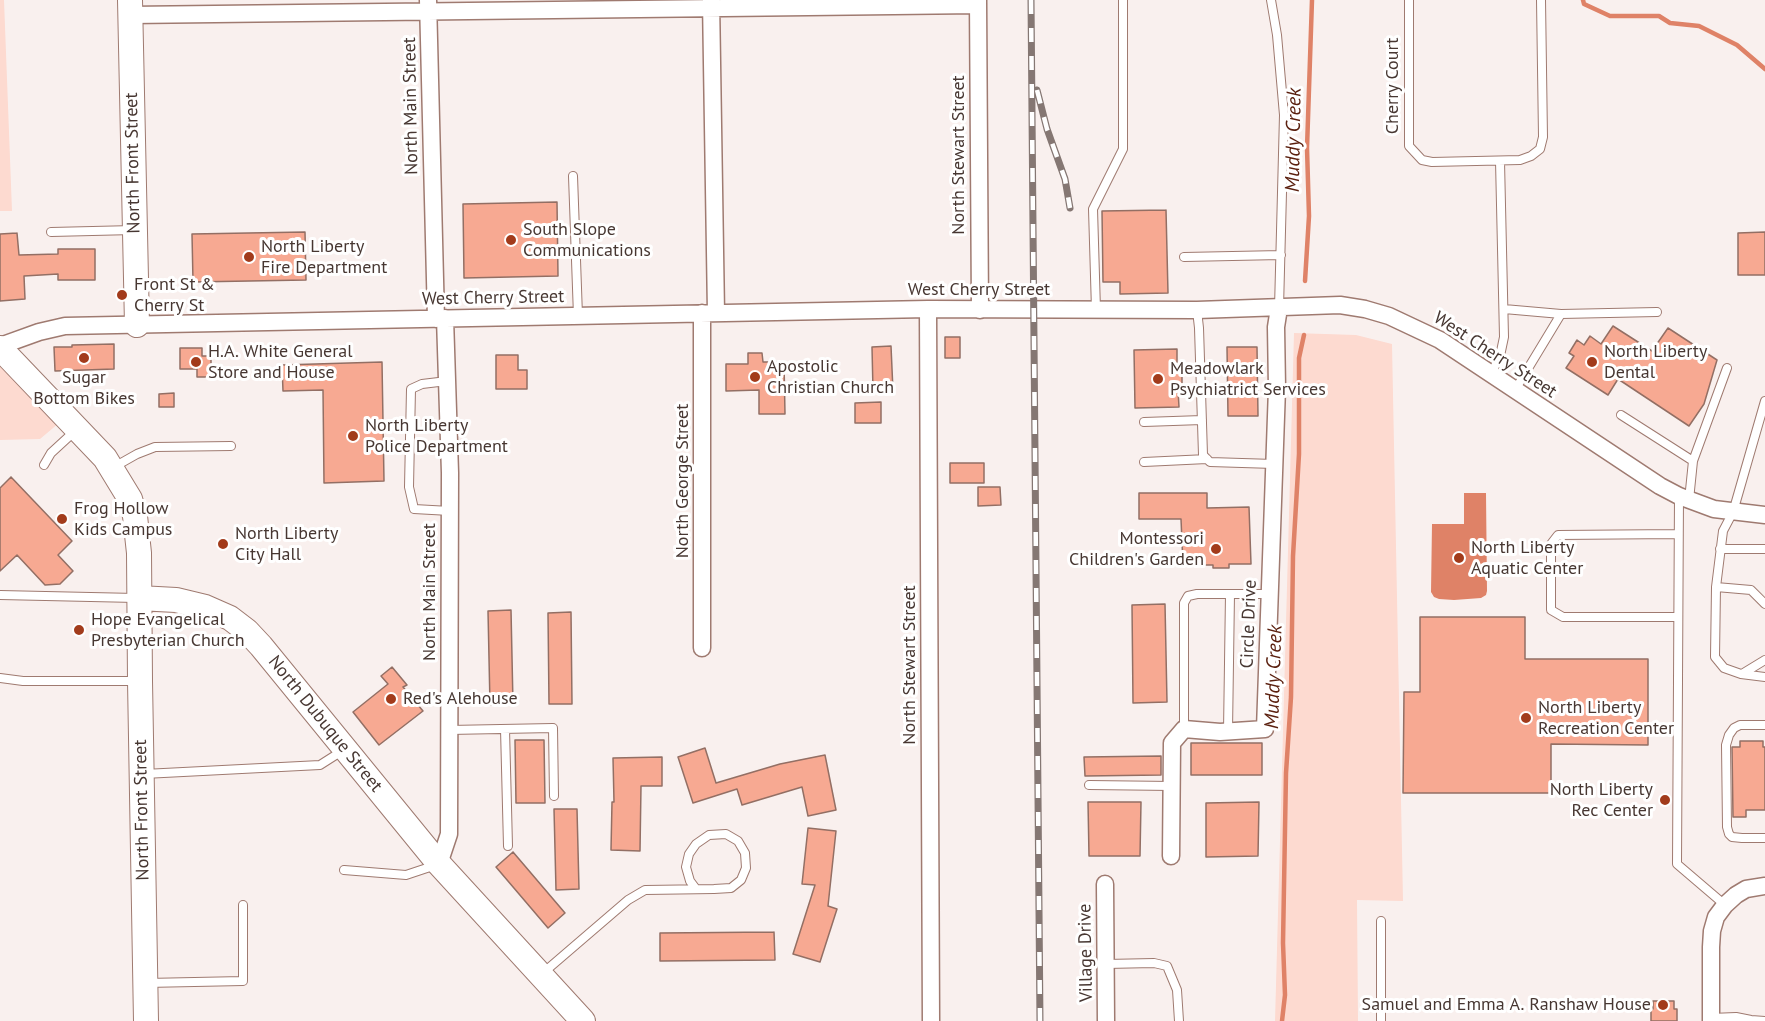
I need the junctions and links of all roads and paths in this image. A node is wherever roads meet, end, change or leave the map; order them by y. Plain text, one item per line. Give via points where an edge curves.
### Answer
1 (1123, 0) edge
2 (1271, 0) edge
3 (1409, 0) edge
4 (1541, 0) edge
5 (978, 2) edge
6 (843, 3) edge
7 (711, 4) edge
8 (428, 6) edge
9 (130, 8) edge
10 (1500, 161) junction
11 (573, 177) dead end
12 (135, 230) junction
13 (51, 232) dead end
14 (1281, 255) junction
15 (1184, 257) dead end
16 (1279, 308) junction
17 (928, 309) junction
18 (1504, 309) junction
19 (980, 310) junction
20 (1096, 310) junction
21 (1197, 310) junction
22 (1657, 312) dead end
23 (709, 313) junction
24 (1561, 314) junction
25 (578, 316) junction
26 (440, 319) junction
27 (137, 325) junction
28 (0, 347) edge
29 (1727, 368) dead end
30 (1491, 374) junction
31 (447, 381) junction
32 (1515, 390) junction
33 (1765, 401) edge
34 (1621, 415) dead end
35 (1202, 420) junction
36 (1144, 422) dead end
37 (78, 428) junction
38 (231, 446) dead end
39 (1207, 459) junction
40 (1693, 461) junction
41 (1144, 462) dead end
42 (1274, 464) junction
43 (44, 465) dead end
44 (112, 469) junction
45 (1684, 498) junction
46 (450, 511) junction
47 (1733, 512) junction
48 (1765, 515) edge
49 (1678, 534) junction
50 (1720, 549) junction
51 (1765, 549) edge
52 (1716, 587) junction
53 (1230, 594) junction
54 (1270, 594) junction
55 (0, 595) edge
56 (140, 598) junction
57 (1765, 604) edge
58 (1678, 617) junction
59 (702, 648) dead end
60 (1765, 660) edge
61 (1742, 674) junction
62 (1765, 677) edge
63 (0, 678) edge
64 (140, 681) junction
65 (1765, 725) edge
66 (505, 729) junction
67 (1184, 729) junction
68 (449, 730) junction
69 (1228, 731) junction
70 (345, 749) junction
71 (142, 774) junction
72 (1089, 785) dead end
73 (1172, 786) junction
74 (554, 796) dead end
75 (1765, 838) edge
76 (508, 846) dead end
77 (1171, 856) dead end
78 (440, 864) junction
79 (344, 870) dead end
80 (1105, 884) dead end
81 (1765, 886) edge
82 (696, 889) junction
83 (1725, 905) junction
84 (243, 906) dead end
85 (1381, 921) dead end
86 (1106, 964) junction
87 (540, 975) junction
88 (145, 983) junction
89 (1711, 1019) edge
90 (146, 1021) edge
91 (583, 1021) edge
92 (931, 1021) edge
93 (1106, 1021) edge
94 (1179, 1021) edge
95 (1381, 1021) edge
96 (1765, 1021) edge

1 - 20 lane via 1123,149 1093,209
2 - 14 lane via 1284,115
3 - 10 lane, Cherry Court via 1409,146 1422,160 1432,162
4 - 10 lane, Cherry Court via 1543,137 1540,148 1531,156
5 - 6 street
5 - 19 street, North Stewart Street
6 - 7 street
7 - 8 street
7 - 23 street, North George Street
8 - 9 street
8 - 26 street, North Main Street
9 - 12 main road, North Front Street
10 - 18 lane
11 - 25 lane
12 - 13 lane
12 - 27 main road, North Front Street
14 - 15 lane
14 - 16 lane
16 - 21 street, West Cherry Street
16 - 30 street, West Cherry Street via 1340,305 1389,316 1440,340
16 - 42 street, Circle Drive
17 - 19 street, West Cherry Street
17 - 23 street, West Cherry Street
17 - 92 street, North Stewart Street
18 - 24 lane
18 - 30 lane via 1504,337
19 - 20 street, West Cherry Street
20 - 21 street, West Cherry Street
21 - 35 lane
22 - 24 lane
23 - 25 street, West Cherry Street
23 - 59 street, North George Street
24 - 32 lane
25 - 26 street, West Cherry Street
26 - 27 street, West Cherry Street
26 - 31 street, North Main Street
27 - 28 street, West Cherry Street via 65,326
28 - 37 main road
29 - 40 lane
30 - 32 street, West Cherry Street
31 - 46 street, North Main Street
31 - 46 lane via 411,389 409,487 414,509
32 - 45 street, West Cherry Street
33 - 47 lane
34 - 40 lane
35 - 36 lane
35 - 39 lane via 1203,455
37 - 43 lane
37 - 44 main road
38 - 44 lane via 155,447
39 - 41 lane
39 - 42 lane
40 - 45 lane
42 - 54 street, Circle Drive
44 - 56 main road via 135,516
45 - 47 street, West Cherry Street
45 - 49 lane
46 - 68 street, North Main Street
47 - 48 street, West Cherry Street
47 - 50 lane via 1723,531
49 - 58 lane
49 - 58 lane via 1558,535 1551,544 1551,610 1563,617
50 - 51 lane
50 - 52 lane
52 - 57 lane via 1752,590
52 - 61 lane via 1715,657 1724,668
53 - 54 lane
53 - 67 lane via 1197,594 1188,596 1184,603
53 - 69 lane
54 - 69 street, Circle Drive via 1265,729
55 - 56 lane
56 - 64 main road, North Front Street
56 - 70 main road, North Dubuque Street via 191,603 230,618 261,646
58 - 83 lane via 1677,864
60 - 61 lane
61 - 62 lane
63 - 64 lane
64 - 71 main road, North Front Street
65 - 75 lane via 1734,728 1726,745 1729,834
66 - 68 lane
66 - 74 lane via 553,728
66 - 76 lane
67 - 69 street, Circle Drive
67 - 73 street via 1172,743
68 - 78 street, North Main Street via 449,834
70 - 71 lane via 320,765
70 - 78 main road, North Dubuque Street
71 - 88 main road, North Front Street
72 - 73 lane
73 - 77 street
78 - 79 lane via 406,875
78 - 87 main road, North Dubuque Street
80 - 86 street, Village Drive
81 - 83 street via 1746,889
82 - 82 lane via 731,888 741,880 746,868 745,853 738,841 726,834 696,843 686,867
82 - 87 lane via 645,890
83 - 89 street via 1712,931
84 - 88 lane via 243,981
85 - 95 lane
86 - 93 street, Village Drive
86 - 94 lane via 1167,966 1177,990
87 - 91 main road, North Dubuque Street
88 - 90 main road, North Front Street
89 - 96 lane

